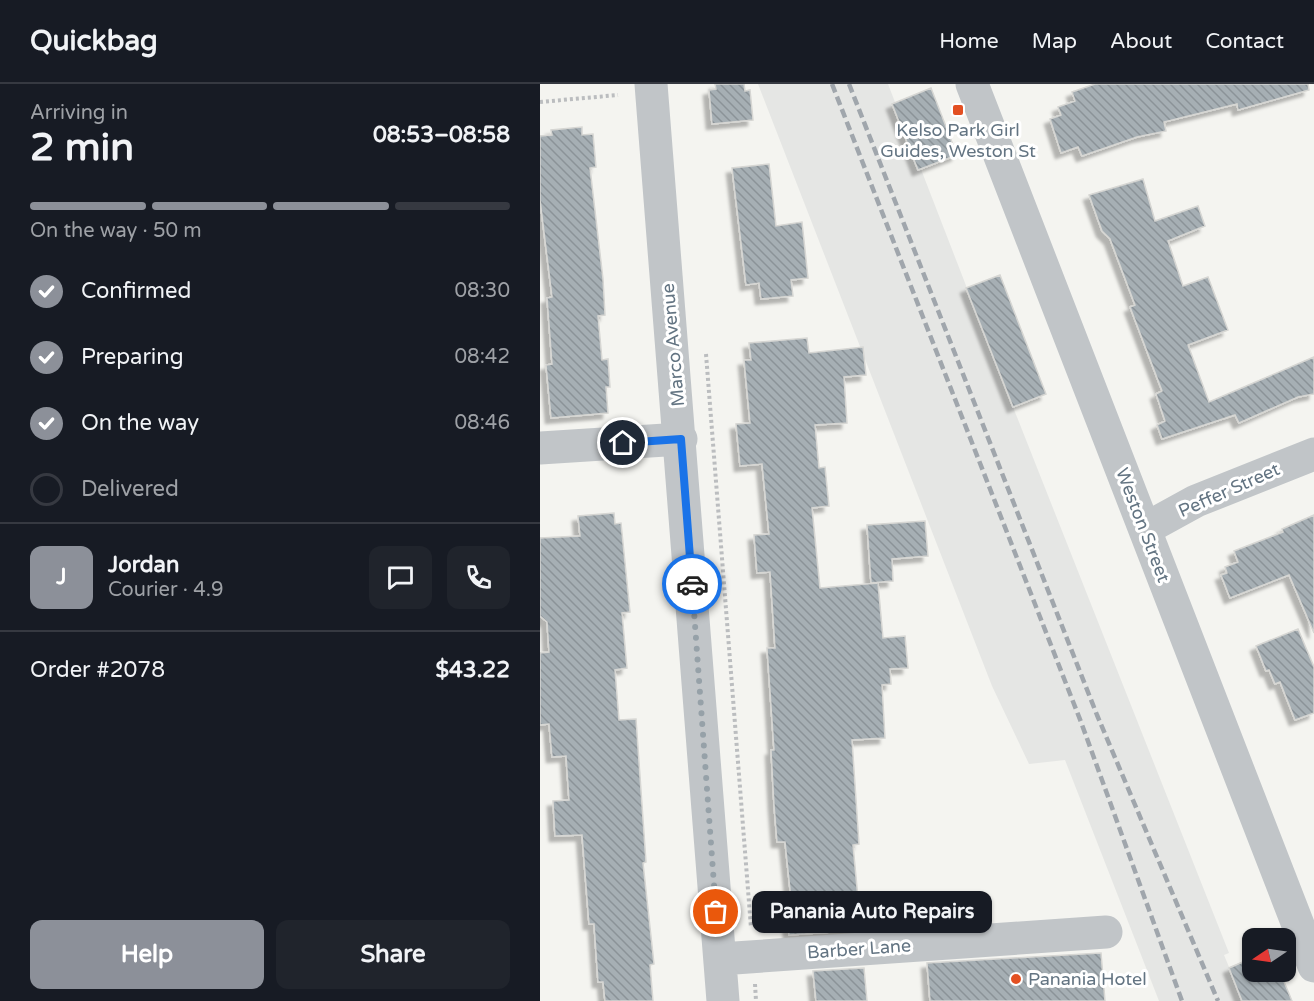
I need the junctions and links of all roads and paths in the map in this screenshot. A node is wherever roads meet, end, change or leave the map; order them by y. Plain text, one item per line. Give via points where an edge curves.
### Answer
1 (651, 84) edge
2 (972, 84) edge
3 (618, 95) dead end
4 (540, 102) edge
5 (706, 354) dead end
6 (681, 439) junction
7 (540, 448) edge
8 (1314, 454) edge
9 (1145, 530) junction
10 (1106, 932) dead end
11 (753, 957) junction
12 (720, 959) junction
13 (1314, 966) edge
14 (723, 1001) edge
15 (756, 1001) edge

1 - 6 street, Marco Avenue
2 - 9 street, Weston Street
3 - 4 path
5 - 11 path
6 - 7 street
6 - 12 street, Marco Avenue
8 - 9 street, Peffer Street via 1196,501
9 - 13 street, Weston Street
10 - 11 street, Barber Lane
11 - 12 street, Barber Lane
11 - 15 path
12 - 14 street, Marco Avenue

